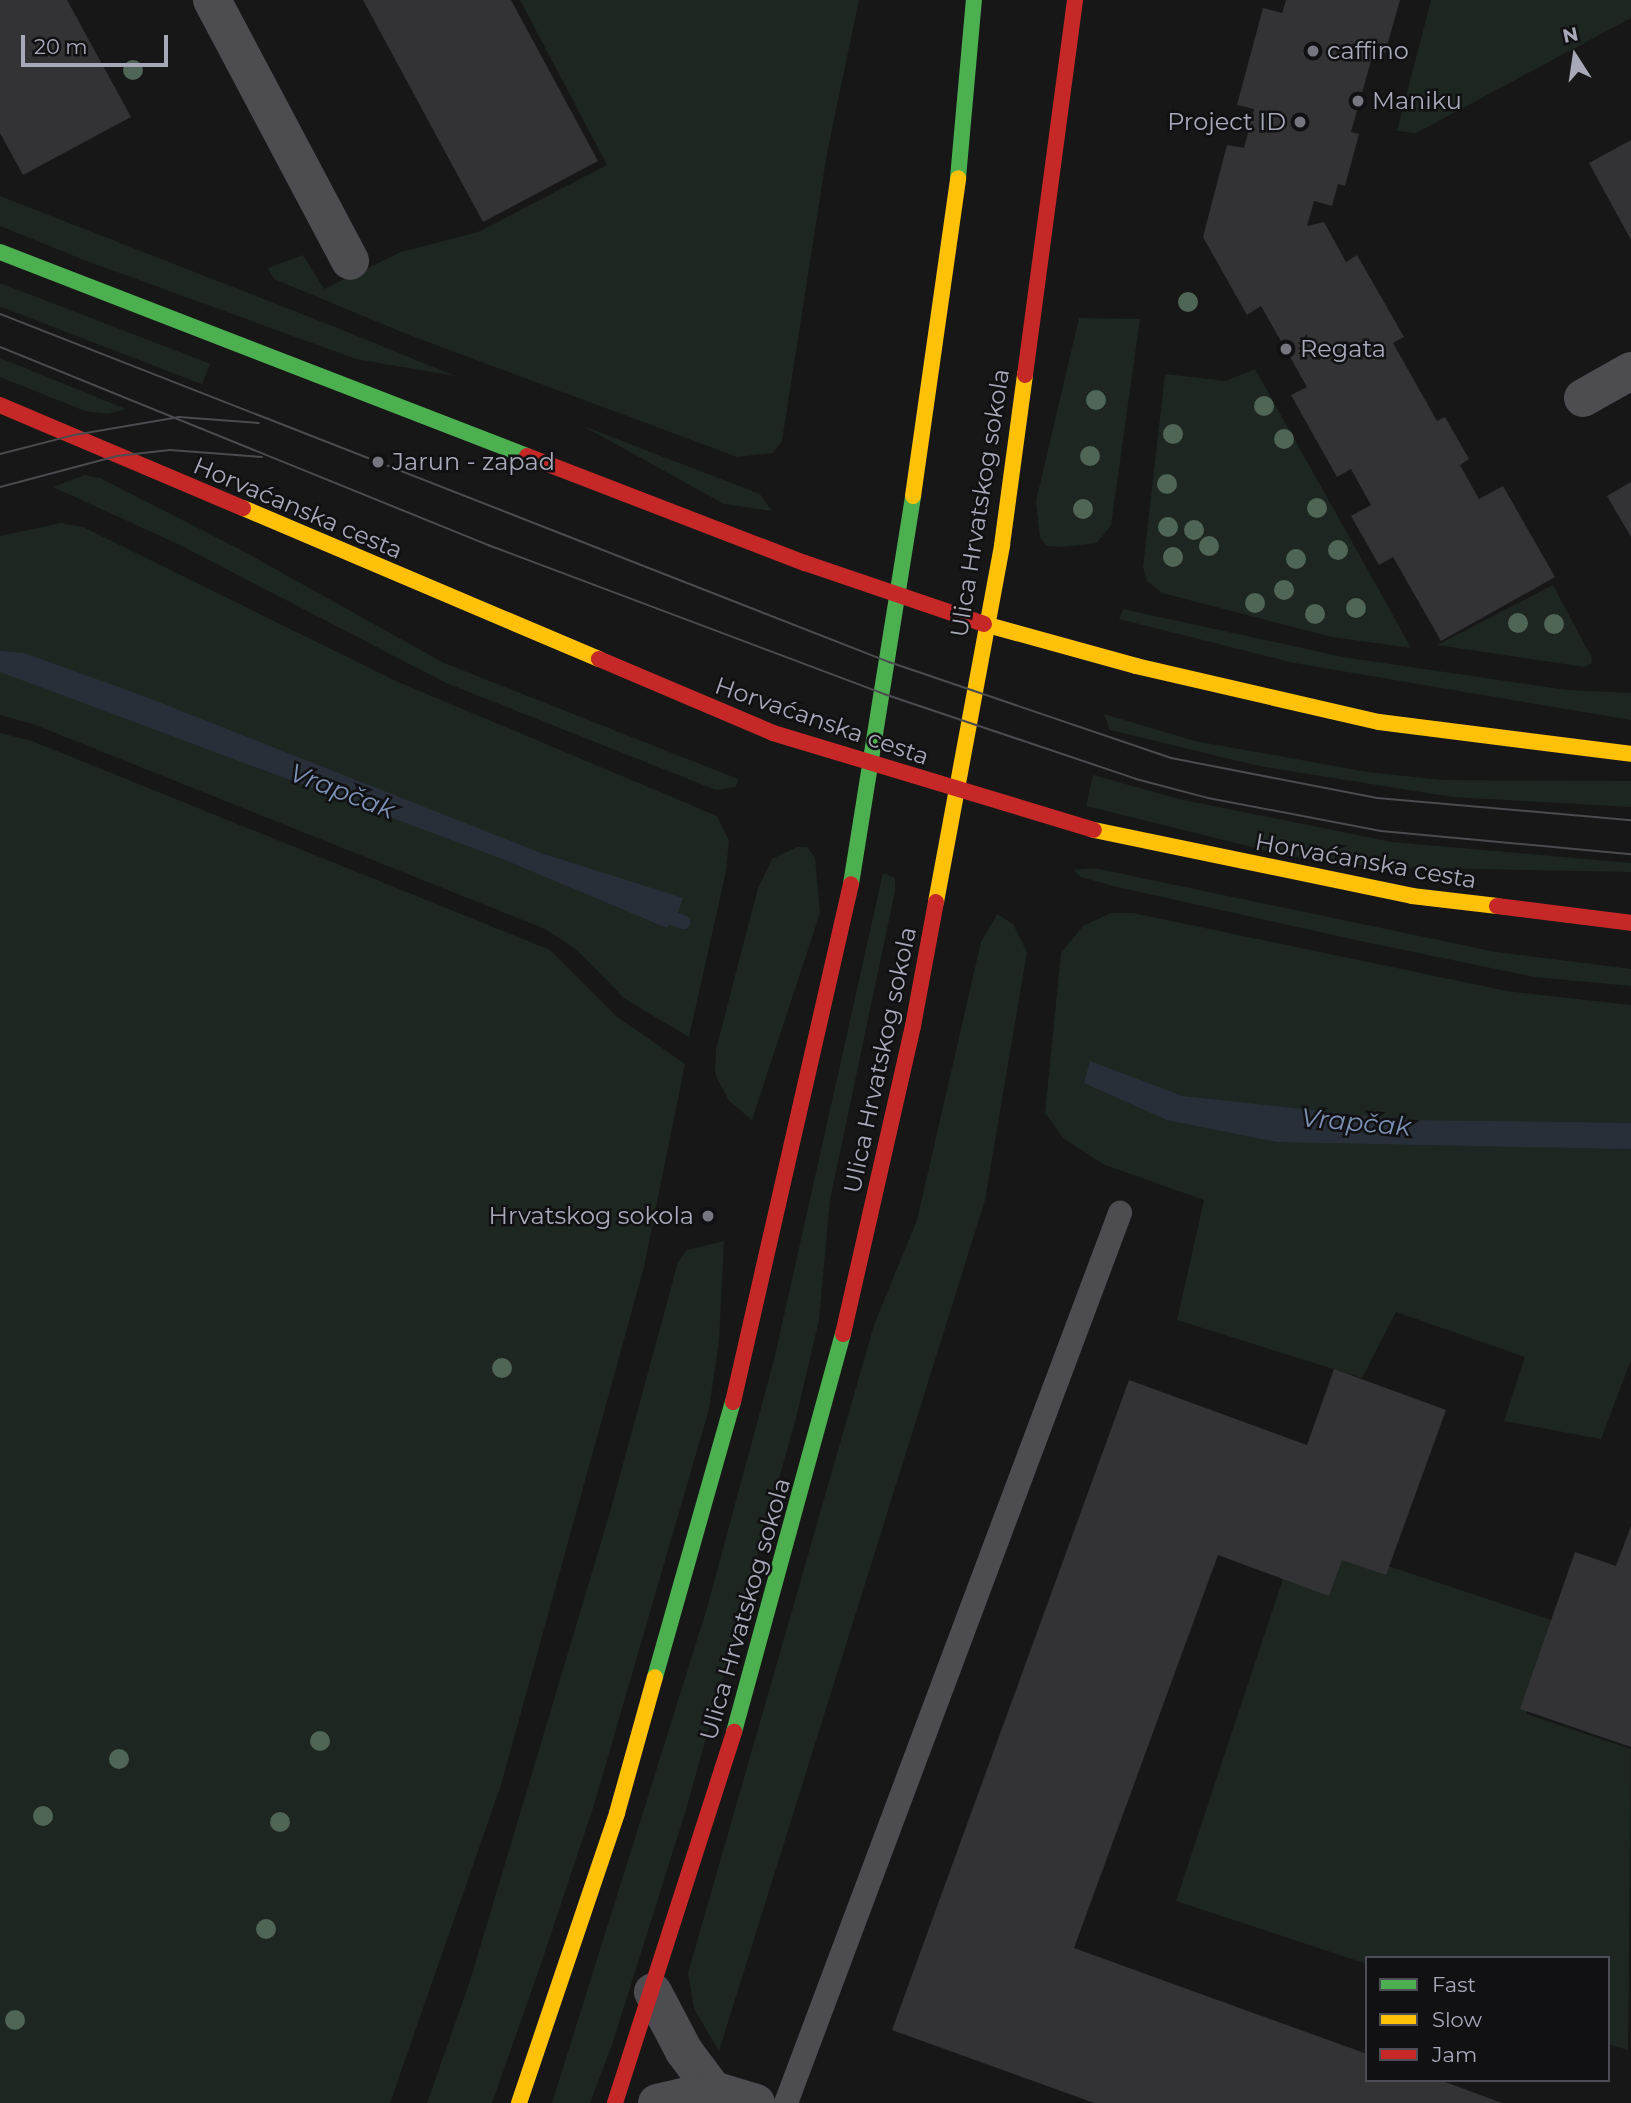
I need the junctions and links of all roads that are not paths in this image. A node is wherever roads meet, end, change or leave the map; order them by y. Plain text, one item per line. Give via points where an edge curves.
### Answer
1 (212, 0) edge
2 (974, 0) edge
3 (1075, 0) edge
4 (0, 252) edge
5 (350, 261) dead end
6 (1631, 370) edge
7 (1583, 398) dead end
8 (0, 405) edge
9 (899, 596) junction
10 (985, 624) junction
11 (1631, 754) edge
12 (872, 766) junction
13 (953, 790) junction
14 (1631, 923) edge
15 (1120, 1213) dead end
16 (653, 1992) junction
17 (713, 2090) junction
18 (519, 2103) edge
19 (615, 2103) edge
20 (657, 2103) edge
21 (756, 2103) edge
22 (786, 2103) edge

1 - 5 street
2 - 9 street via 961,152
3 - 10 street, Ulica Hrvatskog sokola via 1002,545
4 - 9 street
6 - 7 street
8 - 12 street, Horvaćanska cesta via 773,733
9 - 10 street
9 - 12 street
10 - 11 street via 1136,666 1379,722
10 - 13 street, Ulica Hrvatskog sokola
12 - 13 street, Horvaćanska cesta
12 - 18 street via 812,1070 740,1378 617,1812
13 - 14 street, Horvaćanska cesta via 1051,820 1412,897
13 - 16 street, Ulica Hrvatskog sokola via 913,1026 853,1296 747,1692
15 - 22 lane
16 - 17 street via 684,2051
16 - 19 street, Ulica Hrvatskog sokola
17 - 20 street
17 - 21 street

